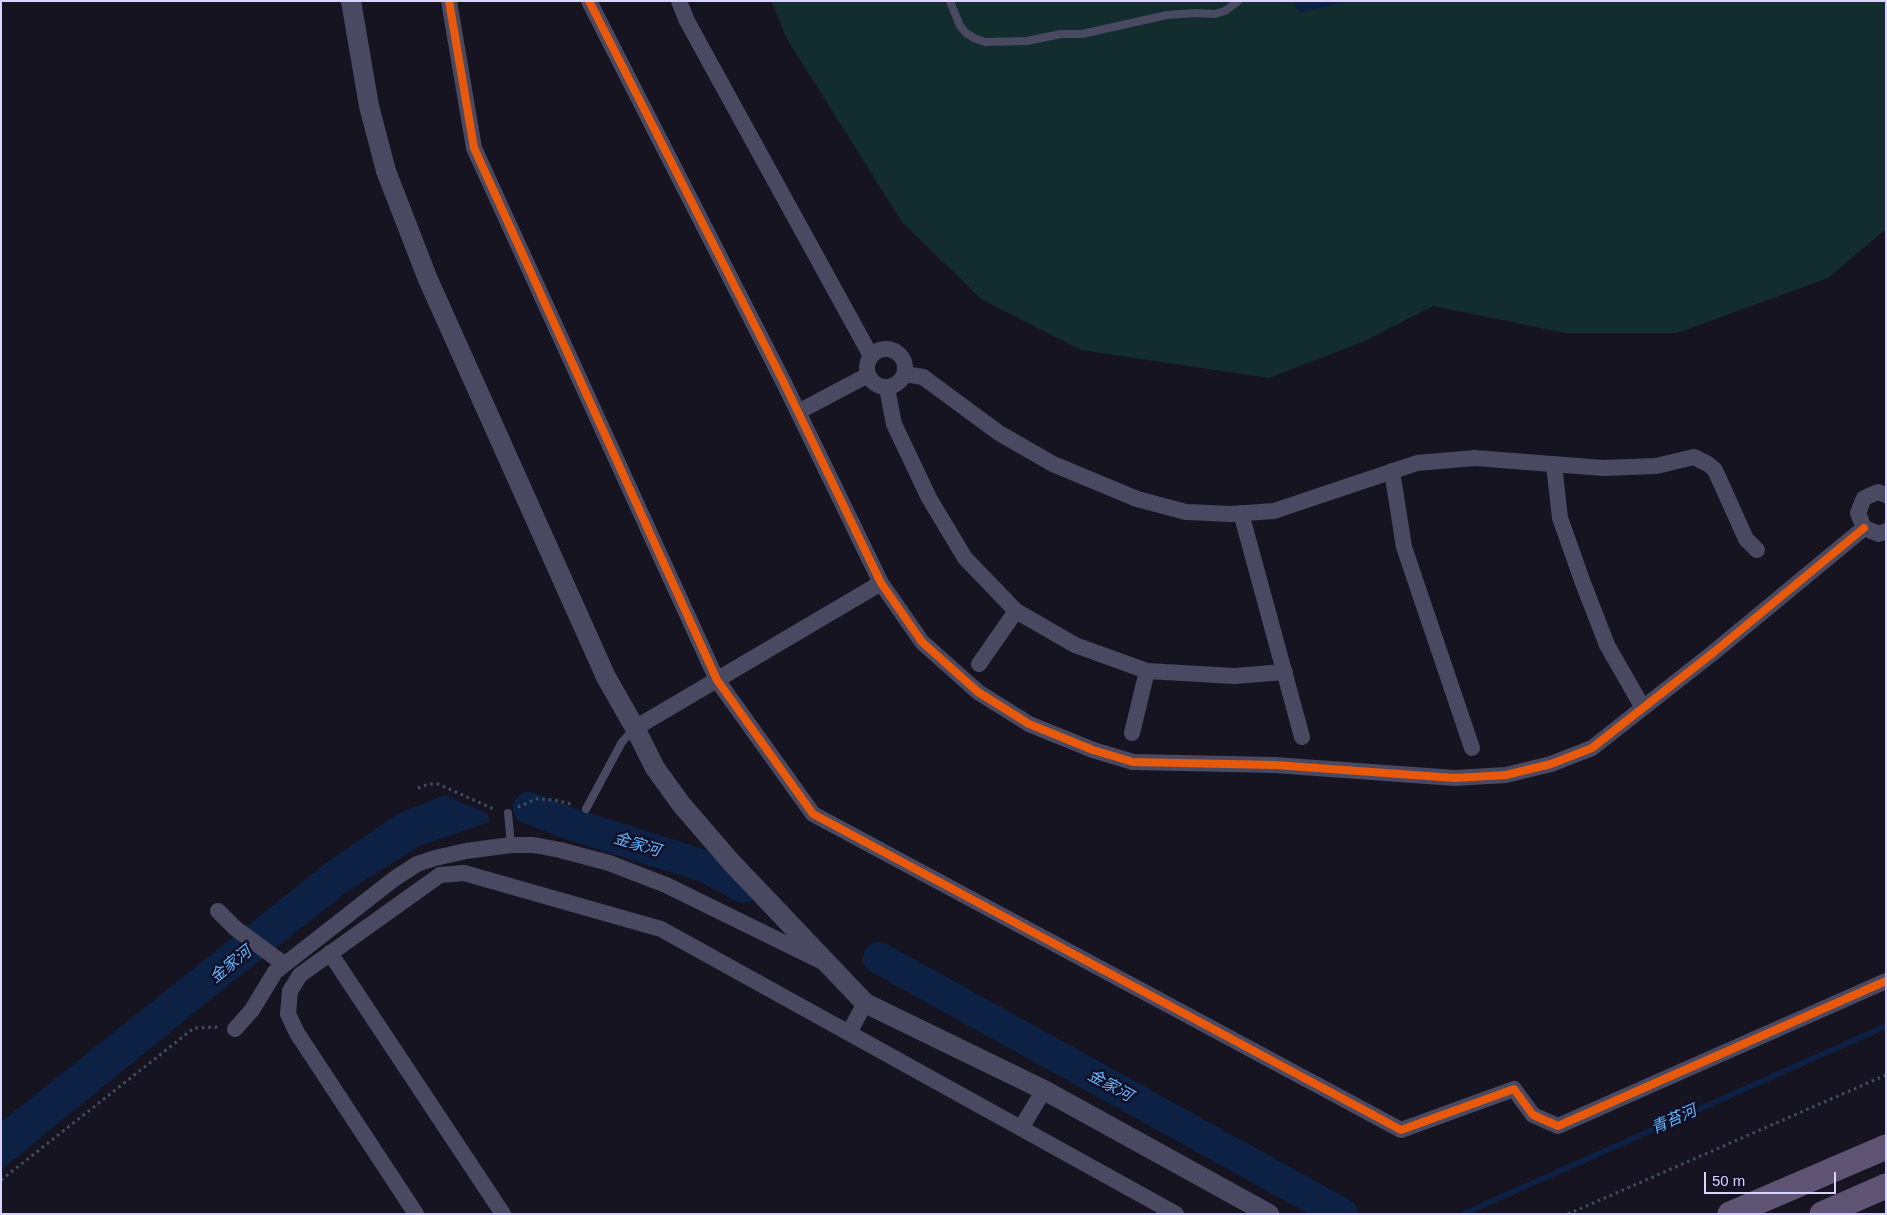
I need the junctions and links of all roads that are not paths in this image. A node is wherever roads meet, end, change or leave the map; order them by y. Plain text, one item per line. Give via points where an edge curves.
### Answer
1 (351, 1) edge
2 (449, 1) edge
3 (589, 1) edge
4 (679, 1) edge
5 (950, 1) edge
6 (1238, 1) edge
7 (871, 356) junction
8 (905, 374) junction
9 (868, 375) junction
10 (887, 388) junction
11 (798, 412) junction
12 (1554, 465) junction
13 (1392, 471) junction
14 (1886, 495) edge
15 (1241, 513) junction
16 (1864, 528) junction
17 (1886, 531) edge
18 (1757, 550) dead end
19 (881, 583) junction
20 (1016, 611) junction
21 (979, 664) dead end
22 (1147, 671) junction
23 (1285, 672) junction
24 (716, 680) junction
25 (1643, 708) junction
26 (635, 728) junction
27 (1132, 733) dead end
28 (1302, 737) dead end
29 (1472, 748) dead end
30 (586, 808) road end
31 (508, 813) road end
32 (511, 844) junction
33 (218, 911) dead end
34 (330, 953) junction
35 (278, 959) junction
36 (827, 964) junction
37 (1886, 981) edge
38 (865, 1003) junction
39 (235, 1029) road end
40 (849, 1033) junction
41 (1044, 1090) junction
42 (1022, 1128) junction
43 (1886, 1147) edge
44 (1886, 1186) edge
45 (416, 1214) edge
46 (503, 1214) edge
47 (1176, 1214) edge
48 (1269, 1214) edge
49 (1730, 1214) edge
50 (1822, 1214) edge

1 - 26 street via 369,106 386,170 406,226 606,677
2 - 24 street via 474,148
3 - 11 street
4 - 7 street
5 - 6 lane via 960,26 966,33 985,42 1027,42 1061,34 1082,34 1167,15 1215,14
7 - 8 street via 886,349 893,350 904,361
7 - 9 street
8 - 10 street via 899,383
8 - 15 street via 923,377 999,433 1053,464 1137,499 1186,512
9 - 10 street via 874,384
9 - 11 street
10 - 20 street via 894,424 934,505 965,558
11 - 19 street
12 - 13 street via 1475,458 1417,463
12 - 18 street via 1603,468 1656,466 1694,457 1715,470 1746,539
12 - 25 street via 1560,518 1583,584 1607,645
13 - 15 street via 1274,511
13 - 29 street via 1404,546
14 - 16 street via 1878,492 1864,498 1858,513
15 - 23 street
16 - 17 street via 1879,534
16 - 25 street
19 - 24 street
19 - 25 street via 922,642 978,692 1029,724 1092,750 1133,762 1275,765 1455,778 1506,776 1551,764 1592,748
20 - 21 street
20 - 22 street via 1075,645
22 - 23 street via 1234,676
22 - 27 street
23 - 28 street
24 - 26 street
24 - 37 street via 814,814 1401,1130 1514,1089 1533,1115 1558,1126
26 - 30 lane via 622,742
26 - 36 street via 656,768 681,804
31 - 32 lane
32 - 35 street via 466,851 418,864
32 - 36 street via 560,850 609,863 666,886
33 - 35 street via 235,928
34 - 40 street via 440,875 464,873 661,929
34 - 45 street via 300,975 290,991 288,1014 297,1033
34 - 46 street
35 - 39 street via 275,972 252,1010
36 - 38 street
38 - 40 street
38 - 41 street
40 - 42 street
41 - 42 street
41 - 48 street
42 - 47 street
43 - 49 main road
44 - 50 main road

